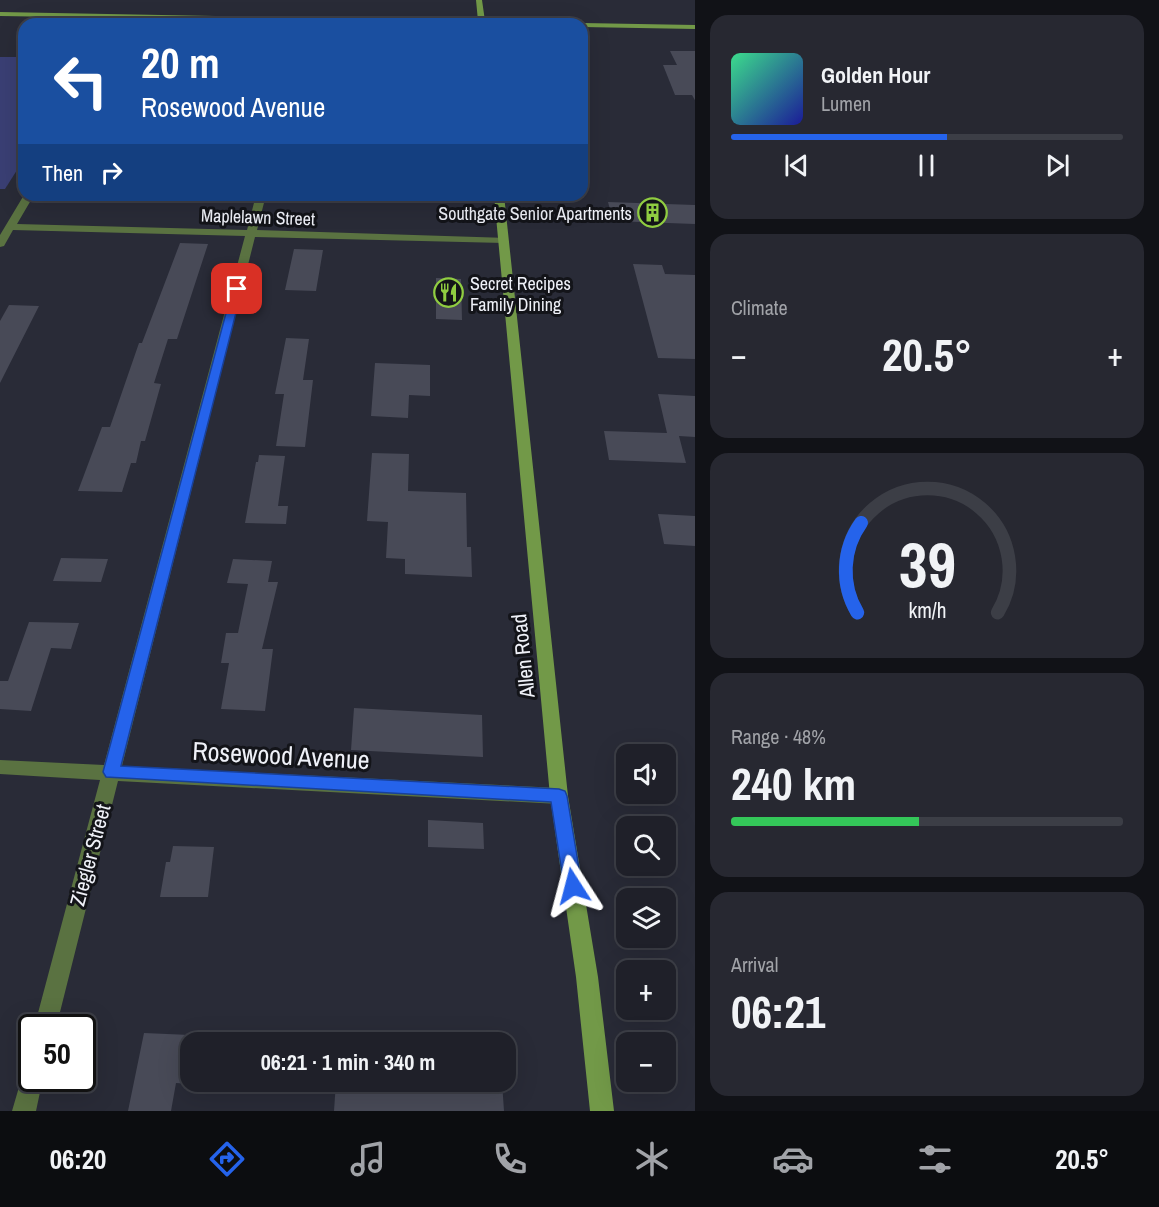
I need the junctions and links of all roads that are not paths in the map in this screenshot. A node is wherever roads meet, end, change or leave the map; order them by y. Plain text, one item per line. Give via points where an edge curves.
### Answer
1 (478, 0) edge
2 (0, 14) edge
3 (89, 18) edge
4 (481, 18) edge
5 (588, 25) edge
6 (695, 27) edge
7 (25, 201) edge
8 (259, 201) edge
9 (499, 201) edge
10 (10, 227) junction
11 (251, 234) junction
12 (504, 240) junction
13 (0, 244) edge
14 (0, 767) edge
15 (111, 772) junction
16 (559, 796) junction
17 (49, 1014) edge
18 (29, 1092) edge
19 (24, 1111) edge
20 (602, 1111) edge

1 - 4 main road
2 - 3 main road
5 - 6 main road
7 - 10 street
8 - 11 street, Ziegler Street
9 - 12 main road, Allen Road
10 - 11 street, Maplelawn Street
10 - 13 street
11 - 12 street, Maplelawn Street
11 - 15 street, Ziegler Street
12 - 16 main road, Allen Road
14 - 15 street, Rosewood Avenue
15 - 16 street, Rosewood Avenue
15 - 17 street, Ziegler Street
16 - 20 main road, Allen Road via 587,977
18 - 19 street

